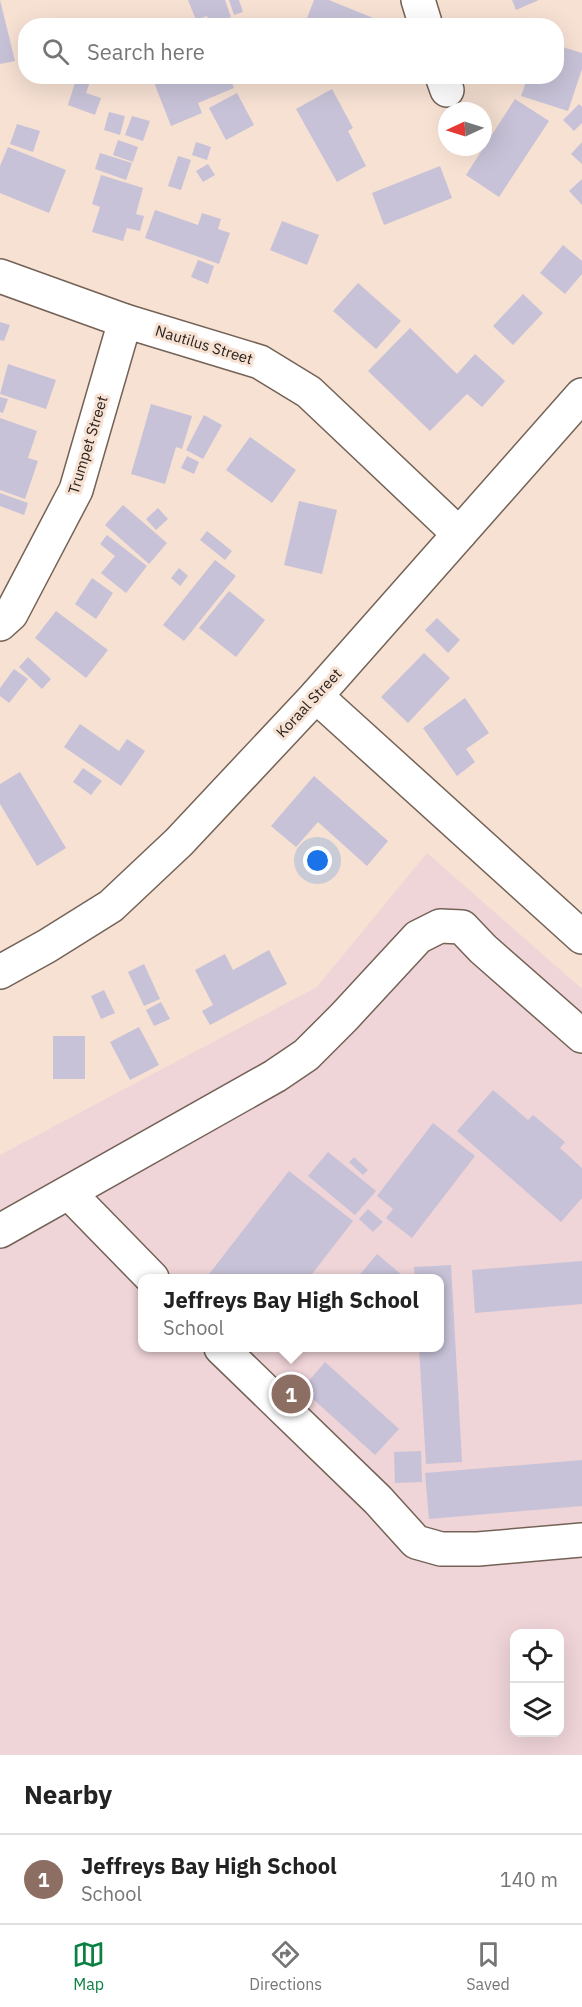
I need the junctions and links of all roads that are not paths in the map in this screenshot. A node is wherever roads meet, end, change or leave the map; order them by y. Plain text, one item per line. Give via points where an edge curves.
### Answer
1 (418, 0) edge
2 (424, 18) edge
3 (0, 276) edge
4 (125, 321) junction
5 (582, 395) edge
6 (459, 534) junction
7 (0, 624) edge
8 (316, 696) junction
9 (582, 937) edge
10 (0, 972) edge
11 (582, 1036) edge
12 (69, 1193) junction
13 (0, 1231) edge
14 (148, 1274) edge
15 (226, 1352) edge
16 (582, 1540) edge

1 - 2 street
3 - 4 street, Nautilus Street
4 - 6 street, Nautilus Street via 260,362 309,392
4 - 7 street, Trumpet Street via 76,490 11,614
5 - 6 street, Koraal Street
6 - 8 street, Koraal Street
8 - 9 street
8 - 10 street, Koraal Street via 179,842 111,906
11 - 12 street via 462,927 441,926 418,937 306,1055 275,1077
12 - 13 street
12 - 14 street
15 - 16 street via 416,1542 441,1549 478,1549

